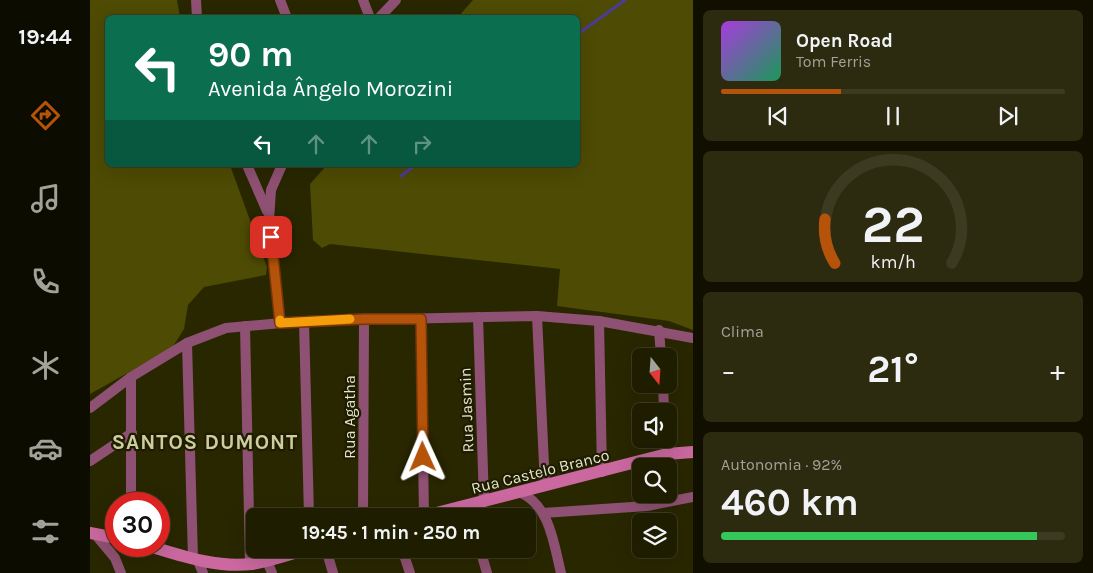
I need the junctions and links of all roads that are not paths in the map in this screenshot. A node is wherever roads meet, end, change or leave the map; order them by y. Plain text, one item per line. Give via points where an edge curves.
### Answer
1 (196, 0) edge
2 (280, 0) edge
3 (363, 0) edge
4 (396, 0) edge
5 (197, 15) edge
6 (286, 15) edge
7 (369, 15) edge
8 (381, 15) edge
9 (248, 167) edge
10 (281, 167) edge
11 (269, 220) junction
12 (537, 316) junction
13 (478, 318) junction
14 (364, 319) junction
15 (421, 319) junction
16 (304, 321) junction
17 (599, 321) junction
18 (280, 323) junction
19 (245, 326) junction
20 (659, 330) junction
21 (693, 338) edge
22 (186, 343) junction
23 (660, 348) edge
24 (131, 377) junction
25 (90, 408) edge
26 (132, 433) junction
27 (667, 448) edge
28 (693, 452) edge
29 (667, 454) junction
30 (90, 461) edge
31 (602, 472) junction
32 (545, 486) junction
33 (131, 492) edge
34 (521, 493) junction
35 (693, 497) edge
36 (484, 502) junction
37 (309, 508) edge
38 (363, 508) edge
39 (424, 508) edge
40 (473, 508) edge
41 (543, 513) junction
42 (92, 533) edge
43 (105, 536) edge
44 (170, 554) edge
45 (289, 558) edge
46 (329, 558) edge
47 (405, 558) edge
48 (483, 558) edge
49 (198, 564) edge
50 (250, 564) junction
51 (270, 567) edge
52 (121, 573) edge
53 (333, 573) edge
54 (410, 573) edge
55 (487, 573) edge
56 (561, 573) edge

1 - 5 street
2 - 6 street
3 - 7 street
4 - 8 street
9 - 11 street
10 - 11 street via 271,190
11 - 18 street
12 - 13 street
12 - 17 street
12 - 32 street
13 - 15 street
13 - 36 street, Rua Jasmin
14 - 15 street
14 - 16 street
14 - 38 street, Rua Agatha
15 - 39 street
16 - 18 street
16 - 37 street
17 - 20 street
17 - 31 street
18 - 19 street
19 - 22 street via 218,330
19 - 50 street
20 - 21 street
20 - 23 street
22 - 24 street
22 - 49 street
24 - 25 street
24 - 26 street
26 - 30 street
26 - 33 street
27 - 29 street
28 - 29 street, Rua Castelo Branco
29 - 31 street, Rua Castelo Branco
31 - 32 street, Rua Castelo Branco
32 - 34 street, Rua Castelo Branco
34 - 36 street, Rua Castelo Branco
34 - 41 street via 534,500
35 - 41 street via 635,507
36 - 40 street, Rua Castelo Branco
41 - 56 street
42 - 43 street
42 - 52 street via 115,558
44 - 49 street
45 - 51 street
46 - 53 street
47 - 54 street
48 - 55 street
49 - 50 street
50 - 51 street

